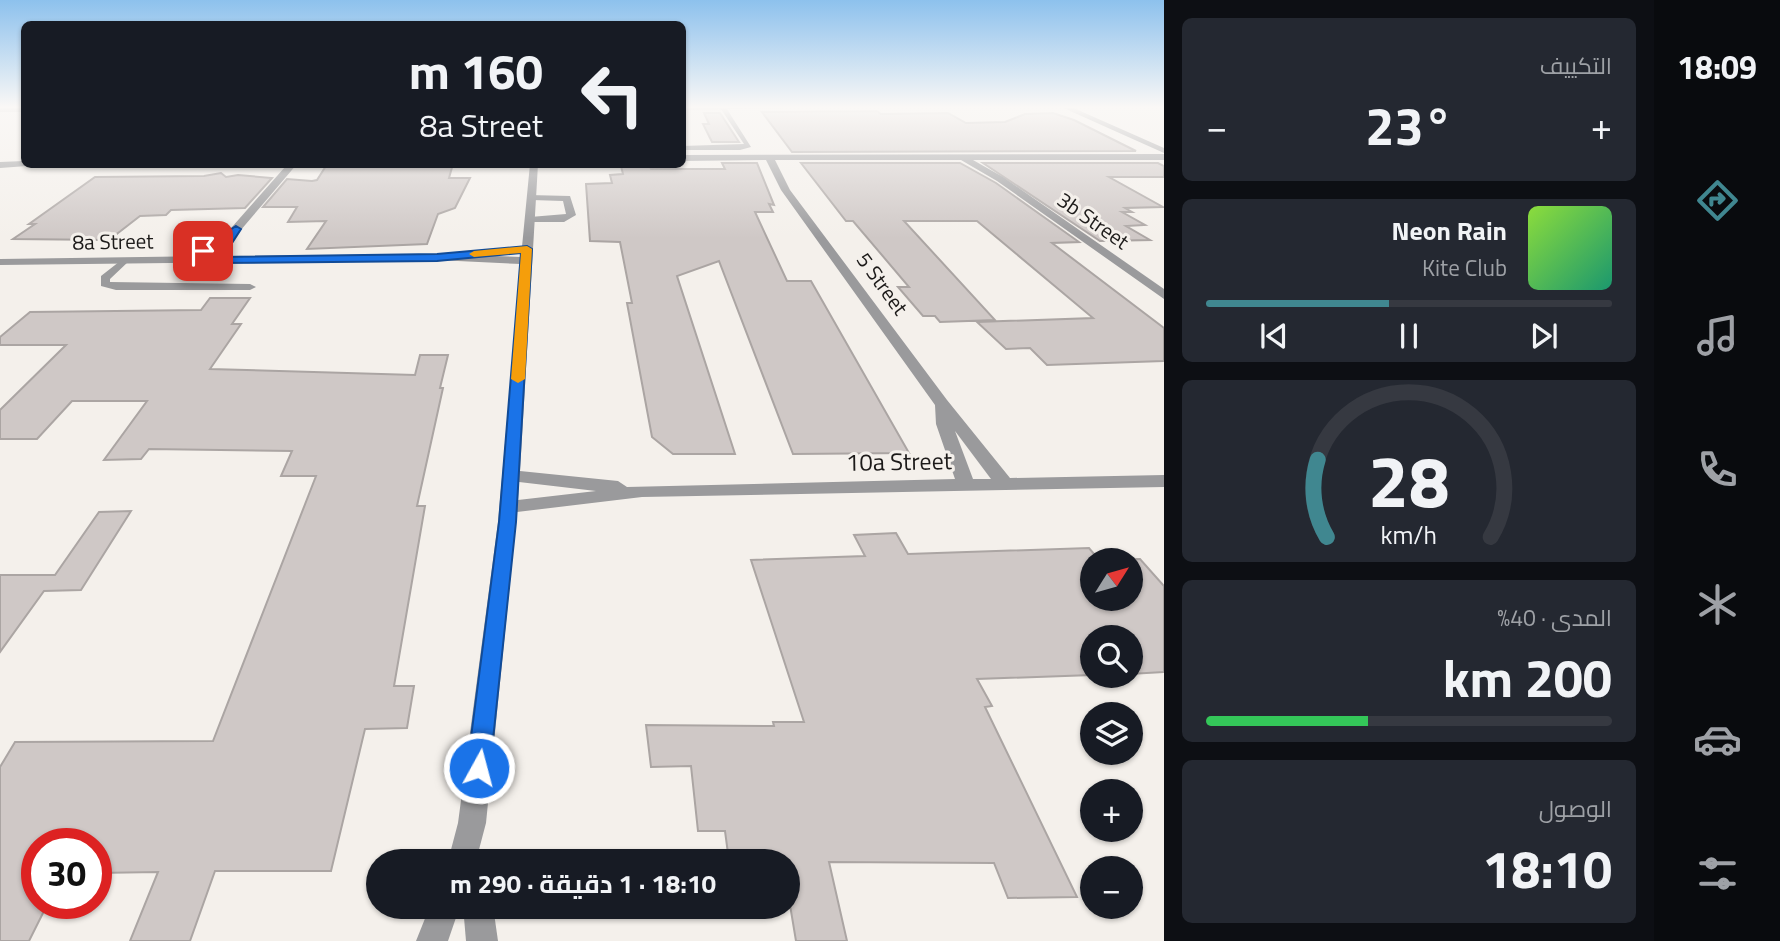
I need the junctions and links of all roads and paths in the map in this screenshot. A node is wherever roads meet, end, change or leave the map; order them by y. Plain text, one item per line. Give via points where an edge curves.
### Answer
1 (1164, 153) edge
2 (961, 156) junction
3 (976, 156) junction
4 (686, 158) edge
5 (753, 158) junction
6 (769, 158) junction
7 (0, 164) edge
8 (21, 164) edge
9 (289, 168) edge
10 (534, 168) edge
11 (1000, 179) junction
12 (786, 190) junction
13 (531, 197) junction
14 (530, 220) junction
15 (236, 229) junction
16 (526, 255) junction
17 (191, 260) junction
18 (216, 260) junction
19 (124, 261) junction
20 (0, 262) edge
21 (250, 287) dead end
22 (1164, 295) edge
23 (941, 404) junction
24 (511, 476) junction
25 (1164, 481) edge
26 (1005, 484) junction
27 (966, 485) junction
28 (635, 491) junction
29 (508, 507) junction
30 (469, 849) edge
31 (440, 919) edge
32 (479, 919) edge
33 (432, 941) edge
34 (482, 941) edge

1 - 3 street
2 - 3 street
2 - 6 street
2 - 11 street, 3b Street
3 - 11 street, 3b Street
4 - 5 street
5 - 6 street
5 - 12 street, 5 Street
6 - 12 street, 5 Street
7 - 8 street
9 - 15 street
10 - 13 street
11 - 22 street, 3b Street
12 - 23 street, 5 Street
13 - 14 street
13 - 14 lane via 567,198 570,215
14 - 16 street
15 - 17 street
15 - 18 street
16 - 18 street, 8a Street
16 - 24 street
17 - 18 street, 8a Street
17 - 19 street, 8a Street
19 - 20 street, 8a Street
19 - 21 lane via 105,278 105,284
23 - 26 street, 5 Street
23 - 27 street, 5 Street
24 - 28 street, 10a Street
24 - 29 street
25 - 26 street, 10a Street
26 - 27 street, 10a Street
27 - 28 street, 10a Street
28 - 29 street, 10a Street
29 - 30 street
31 - 33 street
32 - 34 street

